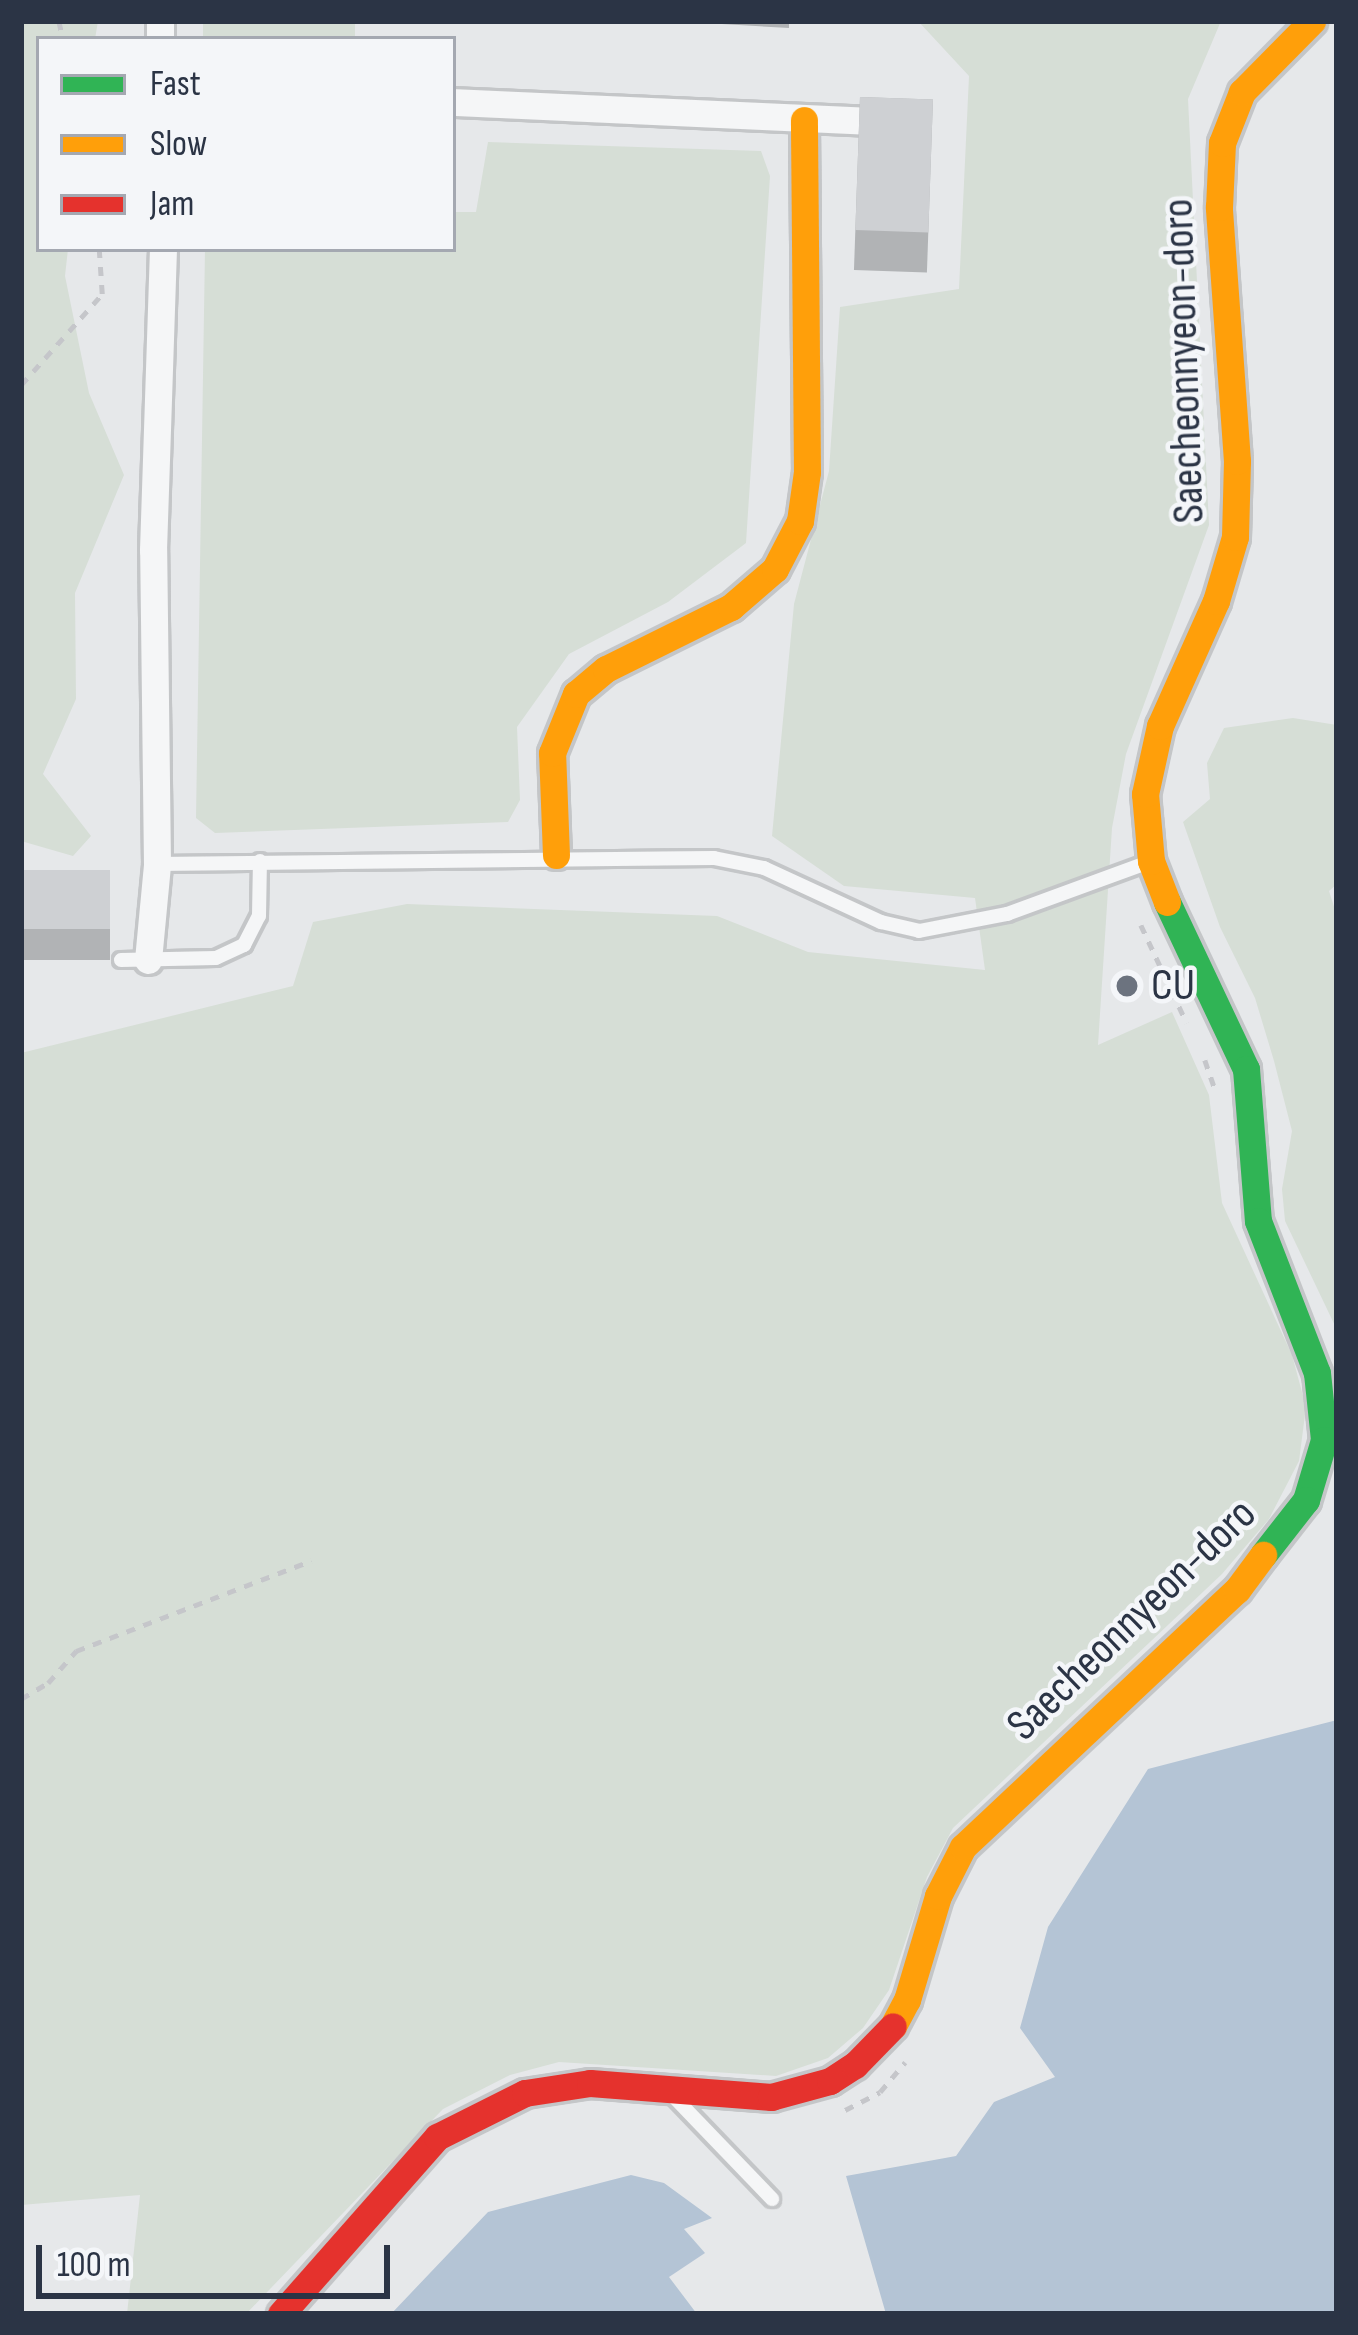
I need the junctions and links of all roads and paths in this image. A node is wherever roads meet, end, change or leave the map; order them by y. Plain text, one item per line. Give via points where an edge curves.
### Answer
1 (1312, 21) edge
2 (456, 109) edge
3 (804, 120) junction
4 (931, 123) edge
5 (99, 252) edge
6 (163, 252) edge
7 (21, 385) edge
8 (556, 855) junction
9 (260, 861) junction
10 (158, 864) junction
11 (1139, 866) junction
12 (135, 960) joint
13 (1194, 1037) dead end
14 (1204, 1056) dead end
15 (1220, 1108) dead end
16 (311, 1561) dead end
17 (21, 1699) edge
18 (909, 2055) dead end
19 (670, 2092) junction
20 (830, 2116) dead end
21 (772, 2199) dead end
22 (281, 2314) edge

1 - 11 street, Saecheonnyeon-doro via 1242,92 1222,143 1235,537 1160,726
2 - 3 street
3 - 4 street
3 - 8 street via 807,472 800,521 775,569 753,590 606,669 577,694 552,753
5 - 7 path via 102,294
6 - 10 street via 153,550
8 - 9 lane
8 - 11 lane via 745,862 919,931 1007,914
9 - 10 lane
9 - 12 lane via 259,916 244,945 216,958
10 - 12 street
11 - 13 path via 1146,941
11 - 19 street, Saecheonnyeon-doro via 1246,1069 1258,1221 1323,1404 1324,1440 1306,1501 1238,1590 963,1846 938,1896 907,2000 875,2048 830,2081 771,2097
14 - 15 path
16 - 17 path via 76,1651
18 - 20 path via 880,2092
19 - 21 lane
19 - 22 street, Saecheonnyeon-doro via 557,2086 464,2121 415,2158

